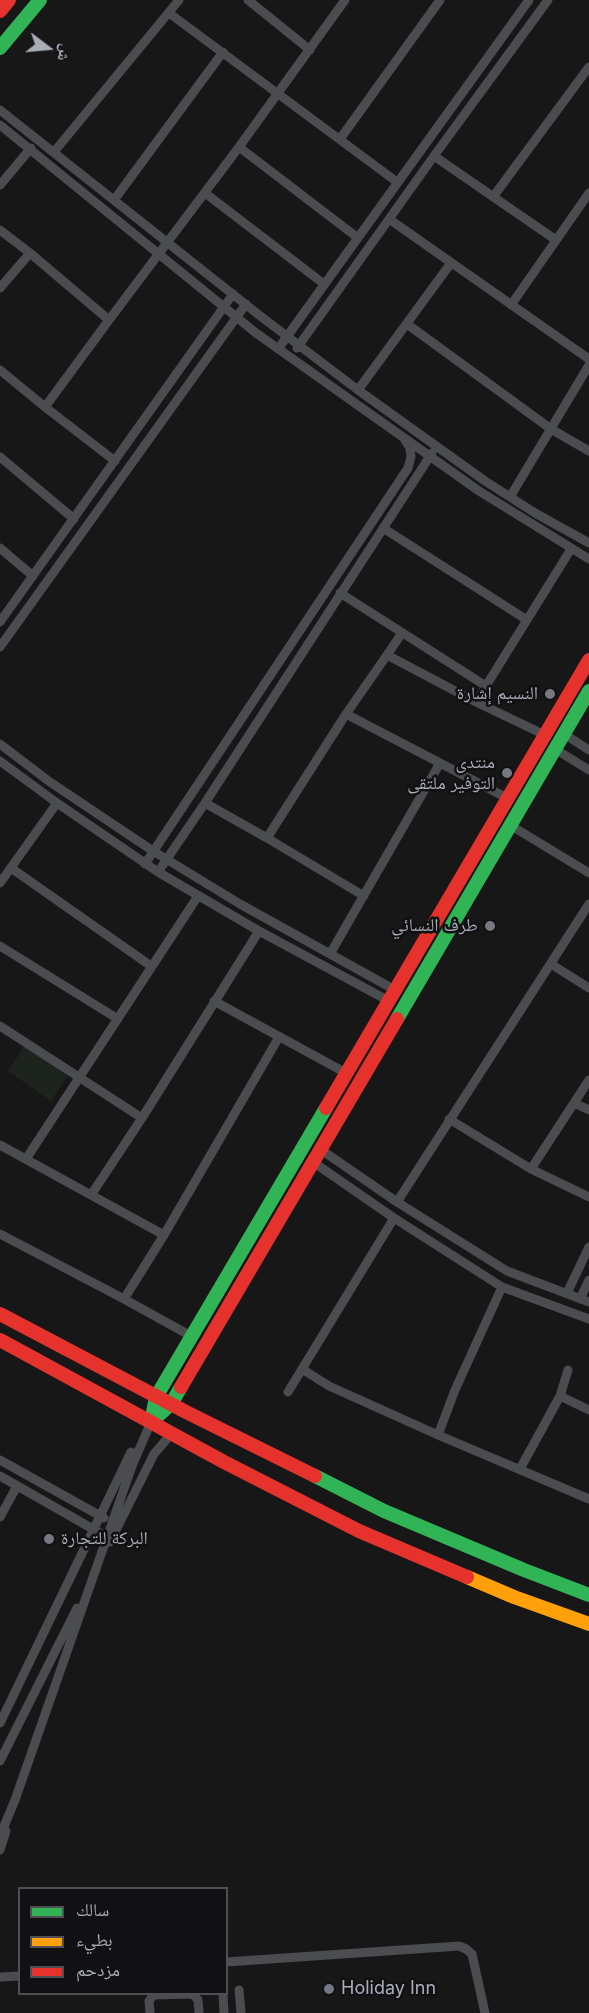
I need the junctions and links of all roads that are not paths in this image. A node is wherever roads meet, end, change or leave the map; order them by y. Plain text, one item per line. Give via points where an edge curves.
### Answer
1 (9, 0) edge
2 (40, 0) edge
3 (179, 0) edge
4 (248, 0) edge
5 (345, 0) edge
6 (440, 0) edge
7 (529, 0) edge
8 (548, 0) edge
9 (0, 10) edge
10 (169, 13) junction
11 (0, 48) edge
12 (310, 50) junction
13 (223, 52) junction
14 (589, 67) edge
15 (278, 93) junction
16 (0, 110) edge
17 (0, 125) edge
18 (340, 139) junction
19 (239, 147) junction
20 (31, 148) junction
21 (54, 152) junction
22 (434, 156) junction
23 (398, 183) junction
24 (0, 184) edge
25 (205, 193) junction
26 (589, 193) edge
27 (493, 197) junction
28 (114, 200) junction
29 (389, 219) junction
30 (0, 230) edge
31 (358, 237) junction
32 (556, 240) junction
33 (167, 243) junction
34 (30, 253) junction
35 (159, 254) junction
36 (451, 263) junction
37 (324, 284) junction
38 (0, 288) edge
39 (233, 294) junction
40 (246, 304) junction
41 (511, 305) junction
42 (224, 308) junction
43 (236, 318) junction
44 (109, 320) junction
45 (406, 324) junction
46 (287, 336) junction
47 (299, 345) junction
48 (278, 349) junction
49 (291, 358) junction
50 (589, 359) edge
51 (589, 365) edge
52 (0, 370) edge
53 (358, 390) junction
54 (45, 407) junction
55 (551, 429) junction
56 (404, 438) junction
57 (436, 447) junction
58 (589, 451) edge
59 (430, 456) junction
60 (0, 457) edge
61 (114, 461) junction
62 (510, 498) junction
63 (74, 519) junction
64 (383, 528) junction
65 (589, 543) edge
66 (0, 548) edge
67 (572, 549) junction
68 (589, 559) edge
69 (33, 576) junction
70 (340, 593) junction
71 (527, 620) junction
72 (0, 622) edge
73 (402, 633) junction
74 (0, 647) edge
75 (387, 655) junction
76 (589, 660) edge
77 (486, 686) junction
78 (589, 691) edge
79 (476, 702) junction
80 (346, 714) junction
81 (564, 734) junction
82 (544, 735) junction
83 (0, 744) edge
84 (555, 749) junction
85 (589, 750) edge
86 (0, 761) edge
87 (440, 764) junction
88 (589, 770) edge
89 (507, 798) junction
90 (57, 803) junction
91 (205, 803) junction
92 (510, 825) junction
93 (267, 838) junction
94 (153, 851) junction
95 (166, 859) junction
96 (145, 864) junction
97 (11, 868) junction
98 (158, 872) junction
99 (589, 873) edge
100 (0, 883) edge
101 (364, 896) junction
102 (198, 897) junction
103 (589, 904) edge
104 (259, 930) junction
105 (0, 946) edge
106 (330, 954) junction
107 (551, 964) junction
108 (151, 966) junction
109 (589, 988) edge
110 (392, 996) junction
111 (214, 1001) junction
112 (118, 1019) junction
113 (0, 1026) edge
114 (279, 1037) junction
115 (346, 1073) junction
116 (79, 1077) junction
117 (589, 1080) edge
118 (574, 1103) junction
119 (589, 1110) edge
120 (142, 1118) junction
121 (448, 1119) junction
122 (0, 1145) edge
123 (320, 1149) junction
124 (26, 1159) junction
125 (313, 1162) junction
126 (531, 1169) junction
127 (91, 1195) junction
128 (589, 1197) edge
129 (396, 1202) junction
130 (394, 1218) junction
131 (0, 1234) edge
132 (164, 1235) junction
133 (589, 1247) edge
134 (589, 1280) edge
135 (502, 1287) junction
136 (567, 1293) junction
137 (124, 1299) junction
138 (585, 1301) edge
139 (0, 1314) edge
140 (589, 1319) edge
141 (191, 1336) junction
142 (0, 1340) edge
143 (302, 1369) junction
144 (568, 1370) dead end
145 (288, 1392) dead end
146 (156, 1396) junction
147 (560, 1396) junction
148 (171, 1404) junction
149 (589, 1410) edge
150 (151, 1422) junction
151 (172, 1433) junction
152 (438, 1435) junction
153 (135, 1444) dead end
154 (0, 1460) edge
155 (520, 1469) junction
156 (0, 1476) edge
157 (17, 1486) junction
158 (589, 1499) edge
159 (100, 1516) junction
160 (0, 1517) edge
161 (112, 1523) junction
162 (93, 1530) junction
163 (107, 1537) junction
164 (93, 1575) junction
165 (589, 1595) edge
166 (589, 1624) edge
167 (0, 1723) edge
168 (0, 1761) edge
169 (15, 1800) junction
170 (0, 1836) edge
171 (0, 1850) edge
172 (228, 1962) edge
173 (18, 1976) edge
174 (0, 1977) edge
175 (239, 1990) dead end
176 (153, 1995) edge
177 (194, 1995) edge
178 (223, 1995) edge
179 (150, 2013) edge
180 (199, 2013) edge
181 (224, 2013) edge
182 (241, 2013) edge
183 (485, 2013) edge

1 - 9 main road
2 - 11 main road
3 - 10 street
4 - 12 street
5 - 12 street
6 - 18 street
7 - 23 street
8 - 22 street
10 - 13 street
10 - 21 street
12 - 15 street
13 - 15 street
13 - 28 street
14 - 27 street
15 - 18 street
15 - 19 street
16 - 21 street
17 - 20 street
18 - 23 street
19 - 25 street
19 - 31 street
20 - 24 street
20 - 35 street
21 - 28 street
22 - 27 street
22 - 29 street
23 - 31 street
25 - 33 street
25 - 37 street
26 - 32 street
27 - 32 street
28 - 33 street
29 - 36 street
29 - 47 street
30 - 34 street
31 - 37 street
32 - 41 street
33 - 35 street
33 - 39 street
34 - 38 street
34 - 44 street
35 - 42 street
35 - 44 street
36 - 41 street
36 - 45 street
37 - 46 street
39 - 40 street
39 - 42 street
40 - 43 street
40 - 46 street
41 - 50 street
42 - 43 street
42 - 61 street
43 - 48 street
43 - 74 street
44 - 54 street
45 - 53 street
45 - 55 street
46 - 47 street
46 - 48 street
47 - 49 street
47 - 53 street
48 - 49 street
49 - 56 street
51 - 55 street
52 - 54 street
53 - 57 street
54 - 61 street
55 - 58 street
55 - 62 street
56 - 59 street
56 - 94 street via 410,448 408,468
57 - 59 street
57 - 62 street
59 - 64 street
59 - 67 street
60 - 63 street
61 - 63 street
62 - 65 street
63 - 69 street
64 - 70 street
64 - 71 street
66 - 69 street
67 - 68 street
67 - 71 street
69 - 72 street
70 - 73 street
70 - 91 street
71 - 77 street
73 - 75 street
73 - 77 street
75 - 79 street
75 - 80 street
76 - 82 main road
77 - 79 street
78 - 81 main road
79 - 82 street
80 - 87 street
80 - 93 street
81 - 84 main road
81 - 85 street
82 - 89 main road
83 - 94 street
84 - 88 street
84 - 92 main road
86 - 90 street
87 - 89 street
87 - 101 street
89 - 110 main road
90 - 96 street
90 - 97 street
91 - 93 street
91 - 95 street
92 - 99 street
92 - 123 main road
93 - 101 street
94 - 95 street
94 - 96 street
95 - 98 street
95 - 106 street
96 - 98 street
97 - 100 street
97 - 108 street
98 - 102 street
101 - 106 street
102 - 104 street
102 - 108 street
103 - 107 street
104 - 110 street
104 - 111 street
105 - 112 street
106 - 110 street
107 - 109 street
107 - 121 street
108 - 112 street
110 - 115 main road
111 - 114 street
111 - 120 street
112 - 116 street
113 - 116 street
114 - 115 street
114 - 132 street
115 - 141 main road
116 - 120 street
116 - 124 street
117 - 118 street
118 - 119 street
118 - 126 street
120 - 127 street
121 - 126 street
121 - 129 street
122 - 124 street
123 - 125 main road
123 - 129 street
124 - 127 street
125 - 130 street
125 - 148 main road
126 - 128 street
127 - 132 street
129 - 136 street via 507,1271
130 - 135 street
130 - 143 street
131 - 137 street
132 - 137 street
133 - 136 street
134 - 138 street
135 - 140 street
135 - 152 street
136 - 138 street
137 - 141 street
139 - 146 main road
141 - 146 main road
142 - 150 main road
143 - 145 street
143 - 152 street via 329,1386
144 - 147 street
146 - 148 main road
146 - 150 main road
147 - 149 street
147 - 155 street
148 - 150 main road
148 - 165 main road via 384,1511
150 - 151 main road
150 - 161 street
151 - 164 street via 154,1454
151 - 166 main road via 359,1531 514,1597
152 - 155 street
153 - 159 street
154 - 159 street
155 - 158 street
156 - 157 street
157 - 160 street
157 - 162 street
159 - 161 street
159 - 162 street
161 - 163 street
162 - 163 street
162 - 167 street
163 - 164 street
164 - 168 street
164 - 169 street
169 - 170 street
169 - 171 street
172 - 183 street via 459,1946 472,1954
173 - 174 street
175 - 182 street
176 - 179 street
177 - 180 street
178 - 181 street

